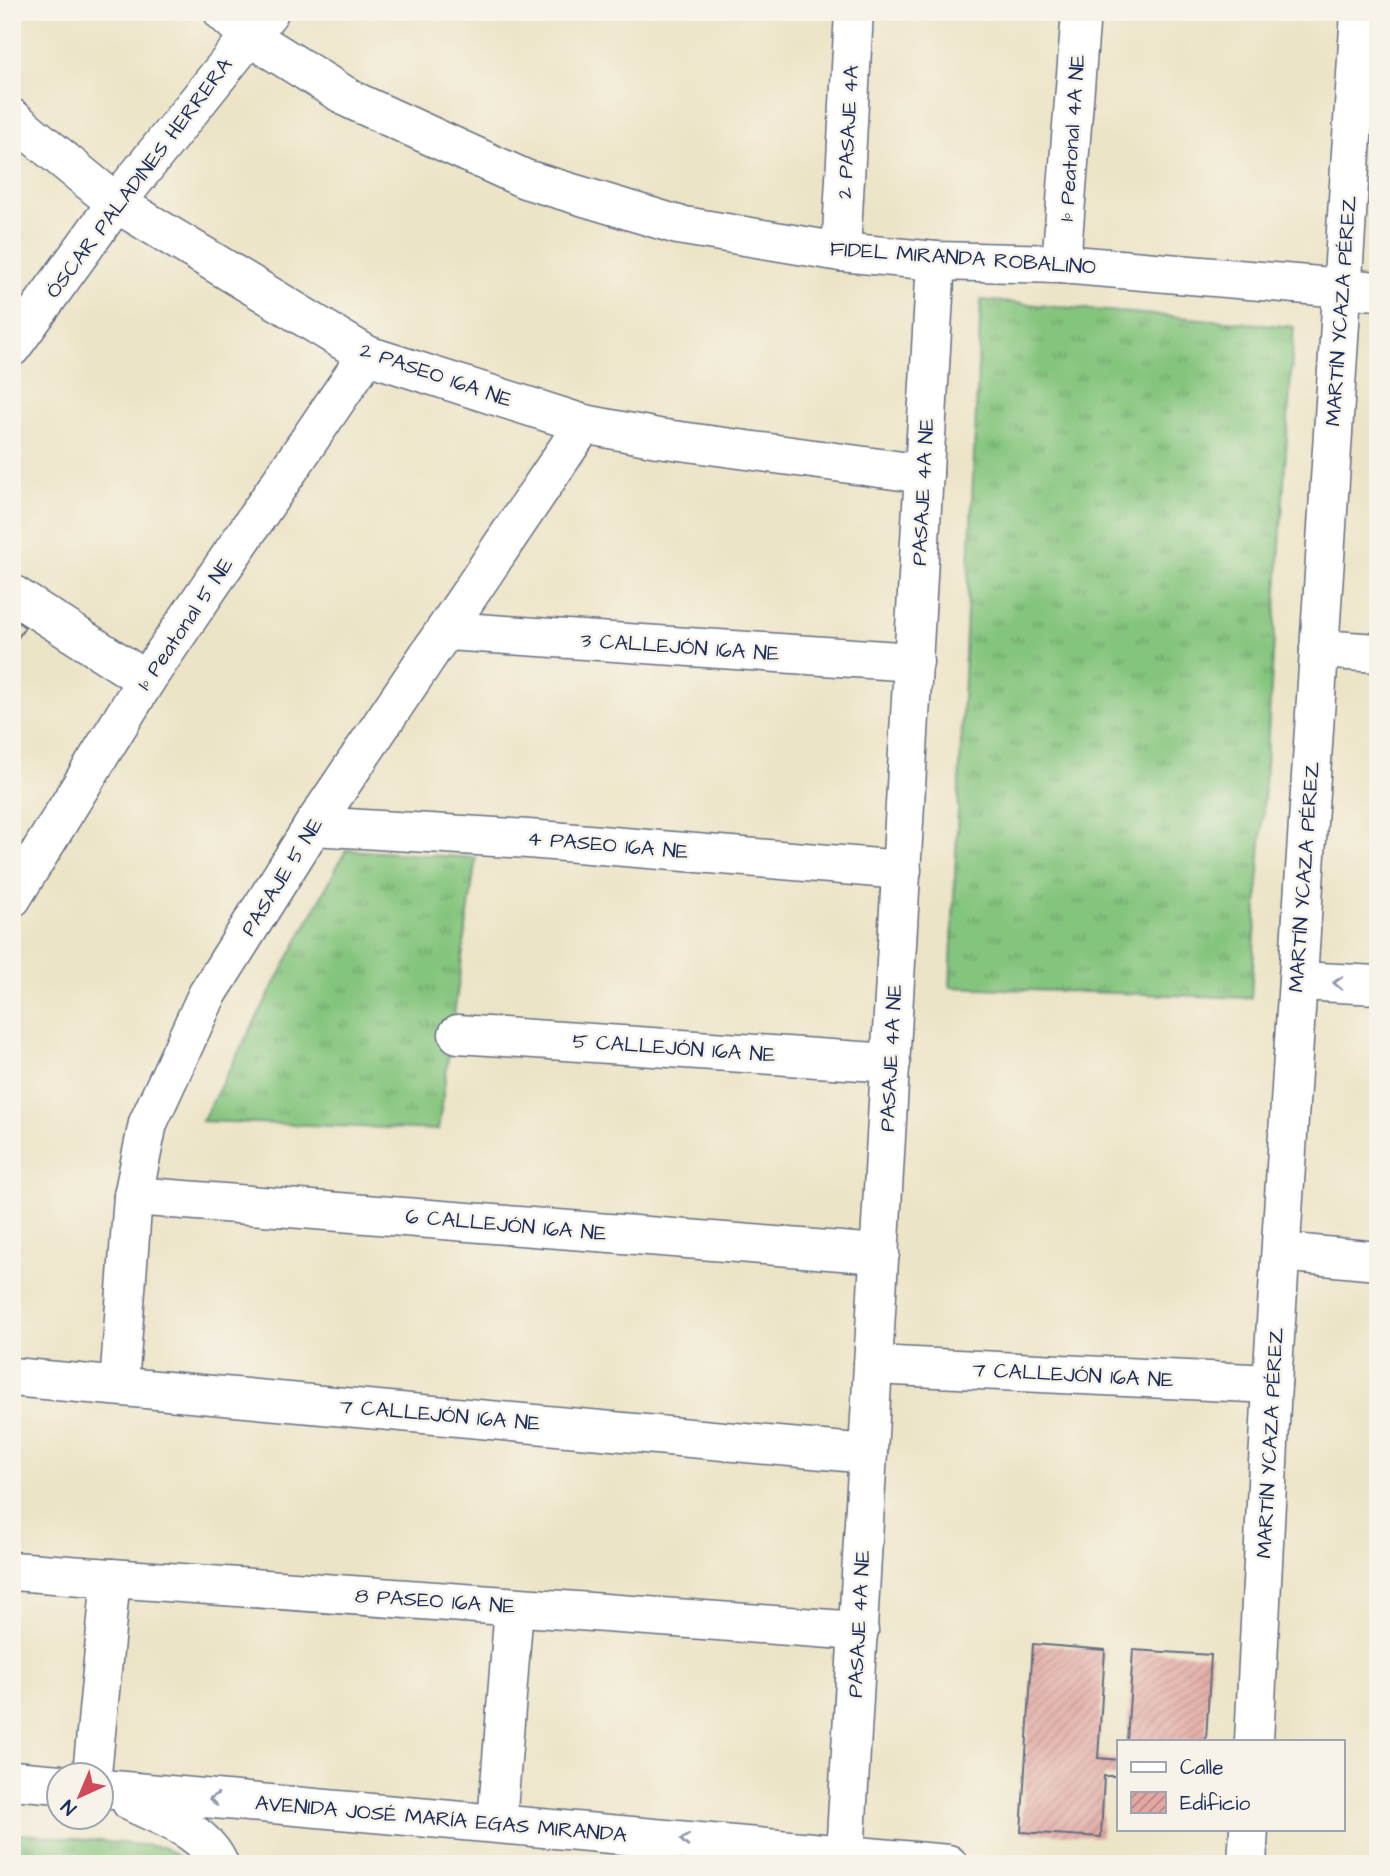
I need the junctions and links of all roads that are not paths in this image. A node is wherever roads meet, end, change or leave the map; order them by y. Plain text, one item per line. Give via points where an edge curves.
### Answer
1 (854, 12) edge
2 (1081, 12) edge
3 (1360, 12) edge
4 (247, 20) edge
5 (12, 118) edge
6 (116, 203) junction
7 (841, 252) junction
8 (936, 261) junction
9 (1061, 264) junction
10 (1360, 290) edge
11 (12, 347) edge
12 (367, 355) junction
13 (584, 424) junction
14 (924, 474) junction
15 (12, 594) edge
16 (447, 631) junction
17 (1319, 649) junction
18 (1378, 653) edge
19 (914, 662) junction
20 (146, 680) junction
21 (313, 826) junction
22 (902, 870) junction
23 (12, 898) edge
24 (1298, 981) junction
25 (1378, 985) edge
26 (458, 1034) dead end
27 (891, 1063) junction
28 (133, 1196) junction
29 (1281, 1252) junction
30 (880, 1254) junction
31 (1378, 1261) edge
32 (873, 1365) junction
33 (12, 1377) edge
34 (1272, 1384) junction
35 (119, 1385) junction
36 (869, 1454) junction
37 (12, 1571) edge
38 (111, 1578) junction
39 (514, 1607) junction
40 (859, 1631) junction
41 (1254, 1740) edge
42 (101, 1760) edge
43 (12, 1780) edge
44 (46, 1783) edge
45 (116, 1786) edge
46 (116, 1792) edge
47 (497, 1823) junction
48 (1249, 1830) edge
49 (845, 1855) junction
50 (219, 1864) edge
51 (948, 1864) edge
52 (1247, 1864) edge

1 - 7 street, 2 PASAJE 4A
2 - 9 street, 1º Peatonal 4A NE
3 - 10 street, MARTÍN YCAZA PÉREZ
4 - 6 street, ÓSCAR PALADINES HERRERA
4 - 7 street, FIDEL MIRANDA ROBALINO via 352,100 525,179 678,225
5 - 6 street, 2 PASEO 16A NE
6 - 11 street, ÓSCAR PALADINES HERRERA
6 - 12 street, 2 PASEO 16A NE
7 - 8 street, FIDEL MIRANDA ROBALINO
8 - 9 street, FIDEL MIRANDA ROBALINO
8 - 14 street, PASAJE 4A NE
9 - 10 street, FIDEL MIRANDA ROBALINO
10 - 17 street, MARTÍN YCAZA PÉREZ
12 - 13 street, 2 PASEO 16A NE
12 - 20 street, 1º Peatonal 5 NE
13 - 14 street, 2 PASEO 16A NE
13 - 16 street, PASAJE 5 NE
14 - 19 street, PASAJE 4A NE
15 - 20 street
16 - 19 street, 3 CALLEJÓN 16A NE
16 - 21 street, PASAJE 5 NE
17 - 18 street
17 - 24 street, MARTÍN YCAZA PÉREZ
19 - 22 street, PASAJE 4A NE
20 - 23 street, 1º Peatonal 5 NE
21 - 22 street, 4 PASEO 16A NE
21 - 28 street, PASAJE 5 NE via 207,995 148,1124
22 - 27 street, PASAJE 4A NE
25 -> 24 street
24 - 29 street, MARTÍN YCAZA PÉREZ
26 - 27 street, 5 CALLEJÓN 16A NE
27 - 30 street, PASAJE 4A NE
28 - 30 street, 6 CALLEJÓN 16A NE
28 - 35 street, PASAJE 5 NE
29 - 31 street
29 - 34 street, MARTÍN YCAZA PÉREZ
30 - 32 street, PASAJE 4A NE
32 - 34 street, 7 CALLEJÓN 16A NE
32 - 36 street, PASAJE 4A NE
33 - 35 street, 7 CALLEJÓN 16A NE
34 - 41 street, MARTÍN YCAZA PÉREZ
35 - 36 street, 7 CALLEJÓN 16A NE
36 - 40 street, PASAJE 4A NE
37 - 38 street, 8 PASEO 16A NE
38 - 39 street, 8 PASEO 16A NE
38 - 42 street
39 - 40 street, 8 PASEO 16A NE
39 - 47 street
40 - 49 street, PASAJE 4A NE
43 - 44 street
47 -> 45 street, AVENIDA JOSÉ MARÍA EGAS MIRANDA
46 - 50 street via 181,1825 202,1840
49 -> 47 street, AVENIDA JOSÉ MARÍA EGAS MIRANDA
48 - 52 street
49 - 51 street, AVENIDA JOSÉ MARÍA EGAS MIRANDA

